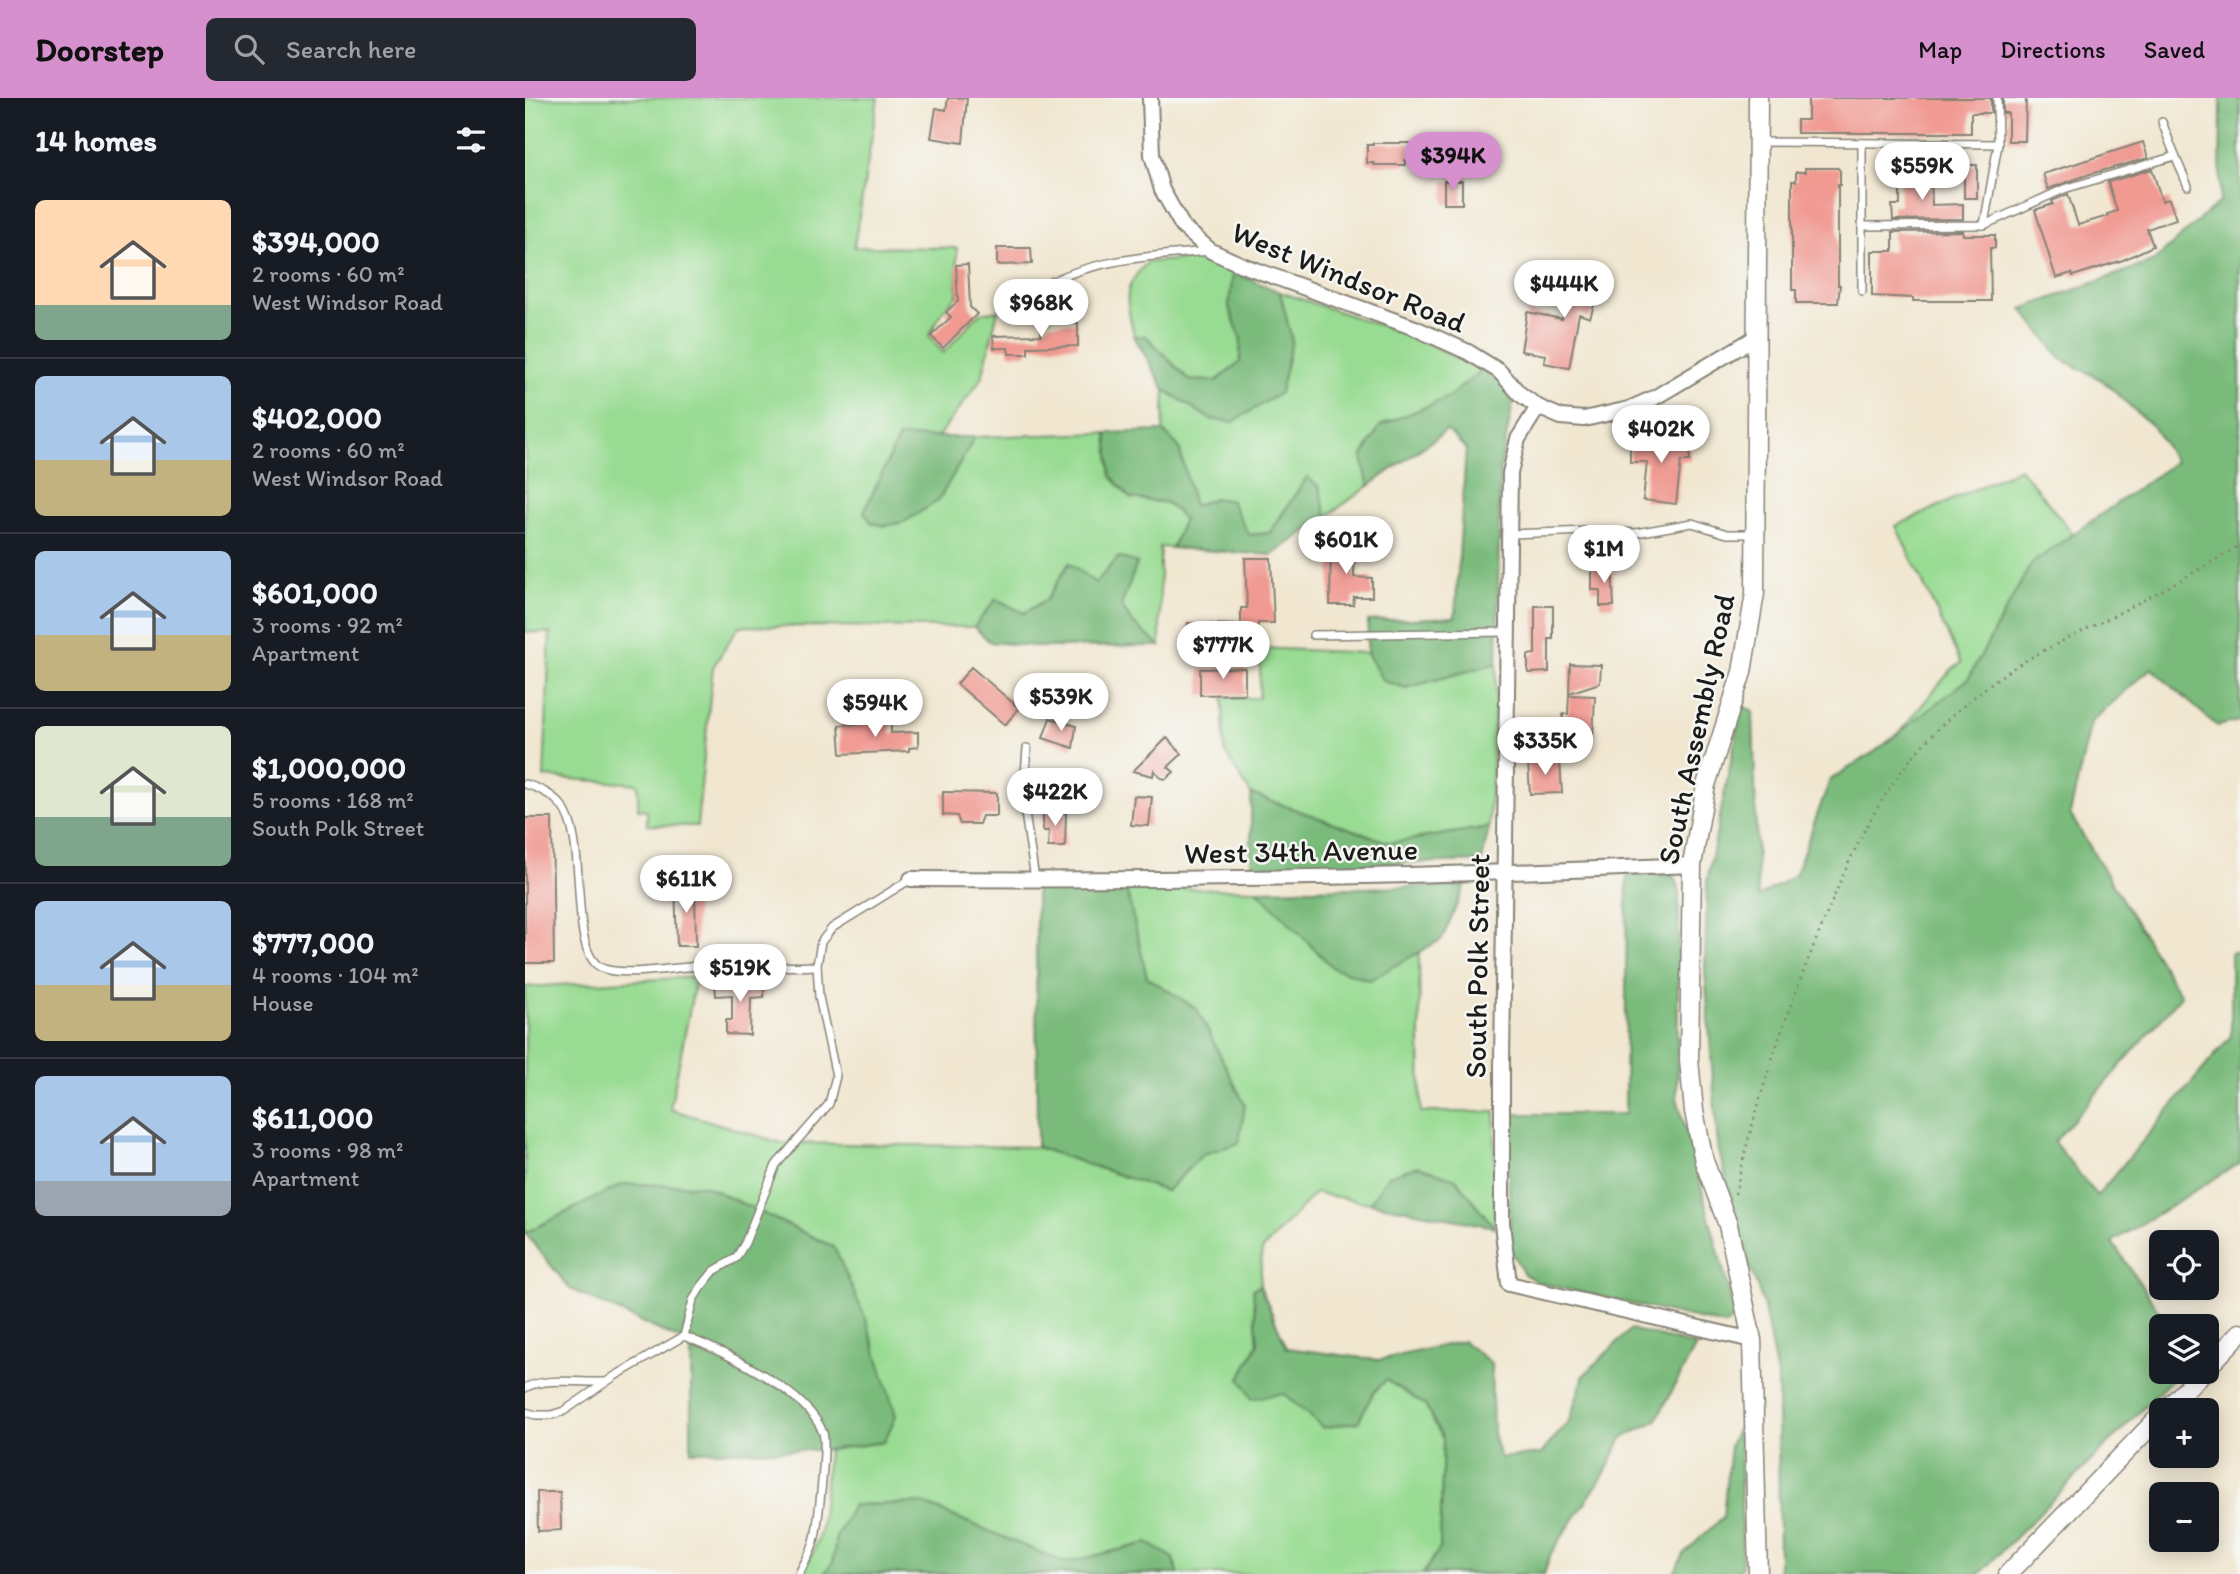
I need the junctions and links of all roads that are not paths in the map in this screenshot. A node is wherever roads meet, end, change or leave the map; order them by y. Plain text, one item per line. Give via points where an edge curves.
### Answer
1 (1150, 98) edge
2 (1758, 98) edge
3 (1997, 98) edge
4 (2162, 122) dead end
5 (1758, 142) junction
6 (1862, 143) junction
7 (1997, 144) junction
8 (2175, 156) junction
9 (2188, 186) dead end
10 (1984, 225) junction
11 (1862, 226) junction
12 (1211, 251) junction
13 (1862, 291) dead end
14 (1043, 322) dead end
15 (1758, 337) junction
16 (1538, 407) junction
17 (1511, 534) junction
18 (1757, 534) junction
19 (1507, 632) junction
20 (1314, 635) dead end
21 (1027, 748) dead end
22 (525, 784) edge
23 (1692, 865) junction
24 (1505, 873) junction
25 (911, 879) joint
26 (1035, 880) junction
27 (817, 965) junction
28 (2240, 1333) edge
29 (684, 1336) junction
30 (1752, 1340) junction
31 (2219, 1355) edge
32 (605, 1382) junction
33 (2191, 1384) edge
34 (525, 1388) edge
35 (2178, 1398) edge
36 (525, 1412) edge
37 (2149, 1427) edge
38 (799, 1574) edge
39 (1758, 1574) edge
40 (2008, 1574) edge

1 - 12 street, West Windsor Road via 1152,155 1162,190 1183,227
2 - 5 street, South Assembly Road
3 - 7 lane
4 - 8 lane
5 - 6 lane
5 - 15 street, South Assembly Road
6 - 7 lane
6 - 11 lane
7 - 10 lane
8 - 9 lane
8 - 10 lane via 2064,189
10 - 11 lane
11 - 13 lane
12 - 14 lane via 1086,267 1053,279 1034,291
12 - 16 street, West Windsor Road via 1468,352 1499,371
15 - 16 street, West Windsor Road via 1629,409 1584,419
15 - 18 street, South Assembly Road
16 - 17 street, South Polk Street via 1518,439 1510,473
17 - 18 lane via 1636,533 1692,523 1727,534
17 - 19 street, South Polk Street
18 - 23 street, South Assembly Road via 1753,614 1742,672 1706,785
19 - 20 lane
19 - 24 street, South Polk Street
21 - 26 lane via 1023,800
22 - 27 lane via 551,796 569,820 587,951 600,967 617,972 701,965
23 - 24 street, West 34th Avenue
23 - 30 street, South Assembly Road via 1689,1060 1694,1111 1704,1161 1728,1225
24 - 26 street, West 34th Avenue
24 - 30 street, South Polk Street via 1502,1210 1510,1284
25 - 26 street, West 34th Avenue
25 - 27 lane via 832,928 821,942
27 - 29 lane via 835,1076 829,1104 776,1165 745,1243 736,1258 714,1271 701,1287
28 - 31 street
29 - 32 lane
29 - 38 lane via 761,1373 799,1401 824,1435 818,1527
30 - 39 street, South Assembly Road
32 - 34 lane via 554,1382
32 - 36 lane via 564,1411 551,1415
33 - 35 street
37 - 40 street

